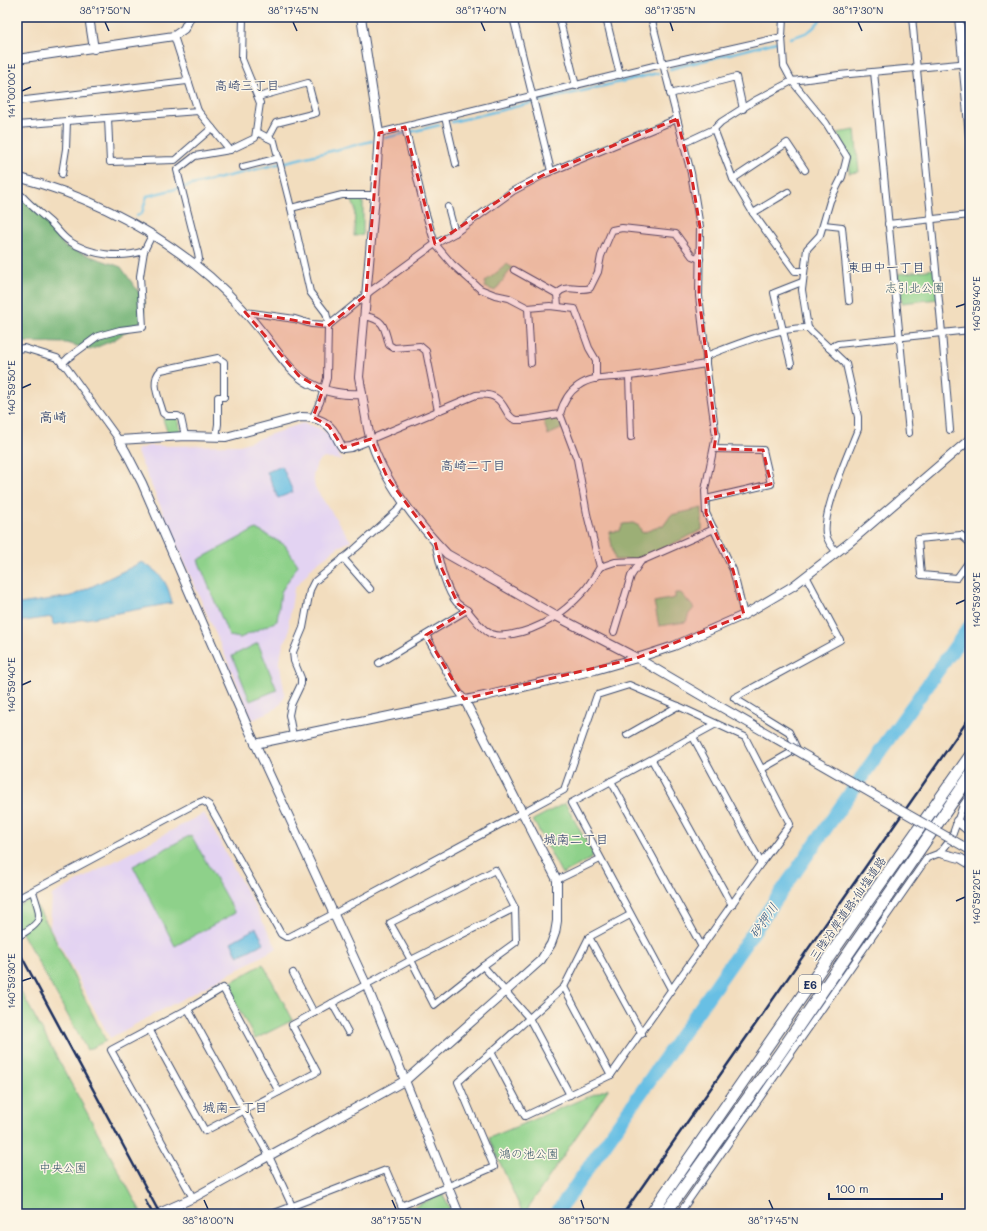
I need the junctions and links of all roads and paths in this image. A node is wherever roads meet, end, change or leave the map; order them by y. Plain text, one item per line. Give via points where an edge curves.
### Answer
1 (89, 17) edge
2 (190, 17) edge
3 (243, 17) edge
4 (361, 17) edge
5 (513, 17) edge
6 (559, 17) edge
7 (598, 17) edge
8 (626, 17) edge
9 (651, 17) edge
10 (783, 17) edge
11 (912, 17) edge
12 (959, 17) edge
13 (606, 18) junction
14 (174, 36) junction
15 (782, 37) junction
16 (94, 49) junction
17 (17, 59) edge
18 (967, 63) edge
19 (662, 64) junction
20 (916, 68) junction
21 (874, 72) junction
22 (620, 74) junction
23 (187, 80) junction
24 (792, 81) junction
25 (576, 86) junction
26 (670, 94) junction
27 (258, 97) junction
28 (534, 100) junction
29 (17, 101) edge
30 (743, 109) junction
31 (198, 112) junction
32 (444, 117) junction
33 (108, 118) junction
34 (677, 120) junction
35 (68, 121) junction
36 (17, 125) edge
37 (212, 128) junction
38 (406, 128) junction
39 (714, 129) junction
40 (257, 132) junction
41 (379, 133) junction
42 (970, 136) edge
43 (268, 138) junction
44 (684, 143) junction
45 (230, 150) junction
46 (280, 162) junction
47 (456, 164) dead end
48 (243, 167) dead end
49 (805, 170) dead end
50 (551, 172) junction
51 (62, 174) dead end
52 (17, 177) edge
53 (733, 179) junction
54 (788, 192) dead end
55 (17, 195) edge
56 (375, 195) junction
57 (448, 207) dead end
58 (291, 208) junction
59 (753, 213) junction
60 (970, 216) edge
61 (931, 219) junction
62 (888, 224) junction
63 (824, 225) junction
64 (455, 233) junction
65 (152, 235) junction
66 (436, 244) junction
67 (144, 250) junction
68 (700, 259) junction
69 (194, 263) junction
70 (514, 270) dead end
71 (804, 271) junction
72 (802, 282) junction
73 (557, 294) junction
74 (366, 295) junction
75 (849, 301) dead end
76 (558, 306) junction
77 (528, 308) junction
78 (245, 312) junction
79 (365, 316) junction
80 (328, 326) junction
81 (808, 328) junction
82 (784, 330) junction
83 (970, 330) edge
84 (942, 333) junction
85 (900, 337) junction
86 (829, 348) junction
87 (17, 349) edge
88 (706, 356) junction
89 (531, 362) dead end
90 (62, 364) junction
91 (706, 364) junction
92 (791, 364) dead end
93 (629, 376) junction
94 (596, 379) junction
95 (323, 390) junction
96 (362, 394) junction
97 (438, 412) junction
98 (560, 414) junction
99 (312, 417) junction
100 (950, 430) dead end
101 (909, 433) dead end
102 (185, 436) junction
103 (216, 437) junction
104 (631, 437) dead end
105 (371, 439) junction
106 (970, 439) edge
107 (119, 440) junction
108 (714, 449) junction
109 (706, 499) junction
110 (404, 502) junction
111 (714, 529) junction
112 (435, 542) junction
113 (970, 542) edge
114 (837, 552) junction
115 (343, 558) junction
116 (970, 560) edge
117 (642, 561) junction
118 (600, 567) junction
119 (806, 576) junction
120 (370, 589) dead end
121 (467, 610) junction
122 (744, 615) junction
123 (556, 616) junction
124 (614, 632) dead end
125 (426, 635) junction
126 (636, 658) junction
127 (379, 663) dead end
128 (464, 699) junction
129 (678, 706) junction
130 (716, 724) junction
131 (626, 735) dead end
132 (293, 736) junction
133 (692, 737) junction
134 (255, 744) junction
135 (970, 756) edge
136 (652, 760) junction
137 (762, 769) junction
138 (970, 776) edge
139 (611, 781) junction
140 (970, 795) edge
141 (522, 813) junction
142 (957, 821) junction
143 (970, 832) edge
144 (970, 850) edge
145 (940, 853) junction
146 (600, 859) junction
147 (761, 863) junction
148 (970, 864) edge
149 (558, 880) junction
150 (33, 892) junction
151 (17, 899) edge
152 (732, 905) junction
153 (515, 908) junction
154 (333, 914) junction
155 (630, 915) junction
156 (17, 937) edge
157 (589, 937) junction
158 (702, 947) junction
159 (411, 960) junction
160 (483, 966) junction
161 (293, 973) dead end
162 (366, 984) junction
163 (564, 987) junction
164 (671, 990) junction
165 (506, 992) junction
166 (332, 1003) junction
167 (188, 1009) junction
168 (314, 1013) junction
169 (529, 1018) junction
170 (149, 1029) junction
171 (348, 1032) dead end
172 (642, 1034) junction
173 (491, 1052) junction
174 (611, 1075) junction
175 (406, 1080) junction
176 (279, 1092) junction
177 (570, 1095) junction
178 (244, 1111) junction
179 (269, 1156) junction
180 (448, 1186) junction
181 (193, 1198) junction
182 (292, 1206) junction
183 (401, 1206) junction
184 (157, 1214) edge
185 (272, 1214) edge
186 (405, 1214) edge
187 (460, 1214) edge
188 (651, 1214) edge
189 (665, 1214) edge
190 (679, 1214) edge

1 - 16 street
2 - 14 street via 184,29
3 - 27 street via 242,59
4 - 41 street
5 - 28 street
6 - 25 street
7 - 13 street
8 - 13 street
9 - 19 street
10 - 15 street
11 - 20 street
12 - 18 street
13 - 22 street
14 - 16 street
14 - 23 street
15 - 19 street
15 - 24 street via 784,66
16 - 17 street
18 - 20 street
18 - 42 street
19 - 22 street
19 - 26 street
20 - 21 street
20 - 61 street
21 - 24 street
21 - 62 street
22 - 25 street
23 - 29 street
23 - 31 street
24 - 30 street
24 - 63 street via 826,123 847,158 842,177 830,201
25 - 28 street
26 - 30 street via 736,77
26 - 34 street
27 - 40 street via 260,103
27 - 43 street via 308,83 316,113 276,123
28 - 32 street
28 - 50 street
30 - 39 street
31 - 33 street
31 - 37 street
32 - 38 street
32 - 47 street
33 - 35 street
33 - 37 street via 110,162 175,160
34 - 44 street
34 - 50 street
35 - 36 street
35 - 51 street
37 - 45 street
38 - 41 street
38 - 66 street via 425,211
39 - 44 street
39 - 53 street
40 - 43 street
40 - 45 street via 255,138
41 - 56 street
43 - 46 street via 274,141
44 - 68 street via 700,228
45 - 69 street via 195,156 177,170 198,253 199,260
46 - 48 street
46 - 58 street
49 - 53 street via 787,143
50 - 64 street via 513,191
52 - 65 street via 90,201
53 - 59 street
54 - 59 street
55 - 67 street via 22,196 68,241 90,252 116,255
56 - 58 street via 342,195
56 - 74 street
57 - 64 street
58 - 80 street via 310,292 326,313
59 - 71 street via 794,271
60 - 61 street
61 - 62 street
61 - 84 street
62 - 85 street
63 - 71 street via 820,235 807,249
63 - 75 street via 842,227
64 - 66 street
65 - 67 street
65 - 69 street
66 - 74 street
66 - 77 street via 452,264 480,289 509,298
67 - 90 street via 140,276 143,327 98,336
68 - 73 street via 692,256 676,234 622,228 612,230 590,288 568,288
68 - 88 street via 699,296
69 - 78 street
70 - 73 street
71 - 72 street
72 - 81 street
72 - 82 street via 774,293
73 - 76 street
74 - 79 street
74 - 80 street
76 - 77 street
76 - 94 street via 575,309 596,360
77 - 89 street
78 - 80 street
78 - 95 street via 299,376
79 - 96 street via 360,368
79 - 97 street via 375,318 384,325 389,345 394,348 420,346 426,351
80 - 95 street via 327,378
81 - 82 street via 795,327
81 - 86 street
82 - 88 street
82 - 92 street
83 - 84 street
84 - 85 street
84 - 100 street
85 - 86 street via 838,344
85 - 101 street
86 - 114 street via 846,364 858,417 858,429 830,503 826,524 828,541
87 - 90 street via 24,348 57,358
88 - 91 street
90 - 107 street
91 - 93 street
91 - 108 street via 716,436
93 - 94 street
93 - 104 street
94 - 98 street via 578,386 571,393
95 - 96 street via 332,393
95 - 99 street
96 - 105 street
97 - 98 street via 476,395 485,394 502,403 510,416 516,420
97 - 105 street
98 - 118 street via 576,459
99 - 103 street via 301,417
99 - 105 street via 335,432 343,448
102 - 103 street
102 - 103 street via 181,418 163,413 155,384 157,374 161,370 218,358 224,362 225,370 224,396 218,397
102 - 107 street
105 - 110 street via 387,477
106 - 114 street
107 - 134 street via 142,483
108 - 109 street
108 - 109 street via 763,450 771,484
109 - 111 street via 706,513
110 - 112 street
110 - 115 street
111 - 117 street
111 - 122 street via 733,570
112 - 121 street via 452,595 458,604
112 - 123 street via 447,554
113 - 116 street via 961,535 918,539 921,575 957,578
114 - 119 street
115 - 120 street
115 - 132 street via 314,582 310,590 303,628 294,652 301,684 289,715
117 - 118 street via 615,562
117 - 124 street via 631,576
118 - 123 street via 584,591
119 - 122 street
119 - 137 street via 840,640 734,698 789,732 797,750
121 - 123 street via 490,634 500,636 525,631
121 - 125 street
122 - 126 street via 674,646
123 - 126 street
125 - 127 street
125 - 128 street
126 - 128 street
126 - 144 street, bridge
128 - 132 street
128 - 141 street
129 - 130 street
129 - 131 street
129 - 141 street via 629,685 597,694 564,790
130 - 133 street
130 - 137 street via 744,738
132 - 134 street
133 - 136 street
133 - 147 street
134 - 154 street
135 - 188 highway, 三陸沿岸道路;仙塩道路 / E6
136 - 139 street
136 - 152 street
137 - 147 street via 790,824
138 - 189 highway, E6 via 780,1053
139 - 146 street via 570,803
139 - 158 street
140 - 142 street
141 - 149 street
141 - 154 street
142 - 143 street
142 - 145 street via 952,839
145 - 148 street via 960,858
145 - 190 street via 927,858
146 - 149 street
146 - 155 street
147 - 152 street
149 - 165 street via 557,921 552,944 541,960
150 - 151 street
150 - 154 street via 204,801 209,805 283,936 289,937
150 - 156 street via 40,913 39,921
152 - 158 street
153 - 159 street
153 - 159 street via 495,870 390,923
153 - 160 street via 516,942
154 - 162 street
155 - 157 street
155 - 164 street
157 - 163 street
157 - 172 street
158 - 164 street
159 - 160 street via 434,1005
159 - 162 street
160 - 165 street
161 - 168 street
162 - 166 street
162 - 175 street
163 - 169 street
163 - 174 street
164 - 172 street
165 - 169 street
165 - 175 street
166 - 168 street
166 - 171 street
167 - 170 street
167 - 176 street via 223,988
167 - 178 street
168 - 176 street via 292,1025 317,1072
169 - 173 street
169 - 177 street
170 - 178 street via 205,1132
170 - 181 street via 111,1050
172 - 174 street
173 - 177 street via 525,1116
173 - 180 street via 458,1082 494,1167
174 - 177 street
175 - 179 street
175 - 180 street
176 - 178 street
178 - 179 street
179 - 181 street
179 - 182 street
180 - 183 street
180 - 187 street
181 - 184 street
182 - 183 street via 386,1170
182 - 185 street
183 - 186 street

